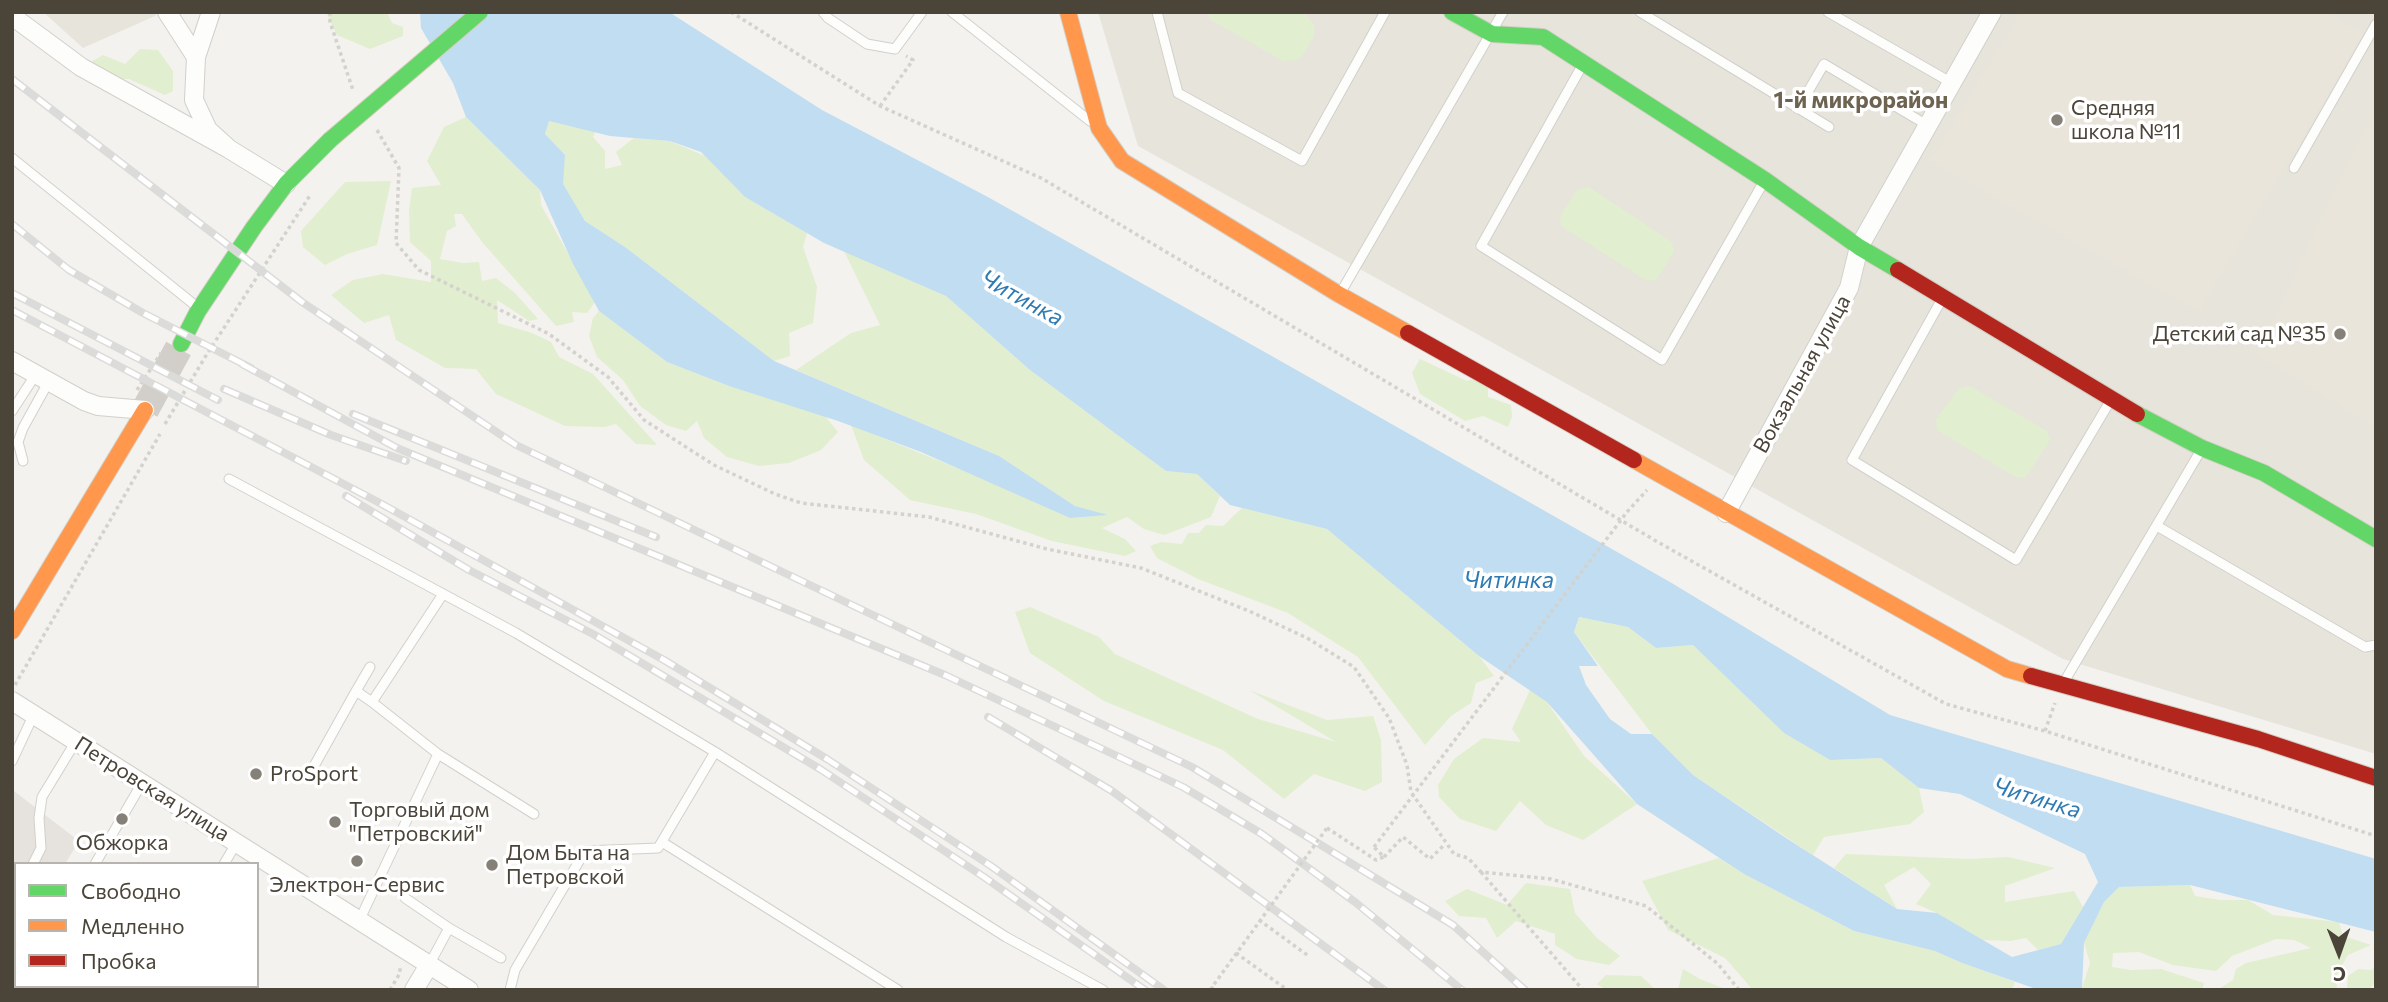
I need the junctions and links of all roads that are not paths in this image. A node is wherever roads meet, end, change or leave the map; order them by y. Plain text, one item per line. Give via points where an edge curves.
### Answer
1 (167, 12) edge
2 (211, 12) edge
3 (480, 12) edge
4 (823, 12) edge
5 (922, 12) edge
6 (952, 12) edge
7 (1069, 12) edge
8 (1157, 12) edge
9 (1385, 12) edge
10 (1452, 12) edge
11 (1503, 12) edge
12 (1640, 12) edge
13 (1828, 12) edge
14 (1992, 12) edge
15 (12, 16) edge
16 (2376, 24) edge
17 (1492, 34) junction
18 (195, 57) junction
19 (1584, 62) junction
20 (1952, 83) junction
21 (1798, 109) junction
22 (1927, 125) junction
23 (1829, 127) dead end
24 (1099, 128) junction
25 (229, 149) junction
26 (12, 158) edge
27 (2294, 168) dead end
28 (1765, 180) junction
29 (286, 184) junction
30 (1859, 247) junction
31 (1340, 295) junction
32 (1942, 298) junction
33 (198, 311) junction
34 (181, 344) tunnel mouth
35 (12, 361) edge
36 (43, 378) junction
37 (2111, 400) junction
38 (145, 410) joint
39 (12, 411) edge
40 (2202, 448) junction
41 (23, 461) dead end
42 (229, 479) dead end
43 (1726, 513) junction
44 (2157, 526) junction
45 (2376, 539) edge
46 (443, 594) junction
47 (12, 631) edge
48 (2376, 645) edge
49 (370, 667) dead end
50 (2062, 685) junction
51 (356, 691) junction
52 (12, 701) edge
53 (372, 702) junction
54 (34, 714) junction
55 (76, 741) junction
56 (715, 752) junction
57 (438, 754) junction
58 (12, 761) edge
59 (309, 775) dead end
60 (2376, 778) edge
61 (142, 783) junction
62 (534, 814) dead end
63 (237, 842) junction
64 (662, 842) junction
65 (34, 862) edge
66 (96, 862) edge
67 (225, 862) edge
68 (405, 898) dead end
69 (360, 919) junction
70 (449, 928) junction
71 (500, 958) dead end
72 (429, 965) junction
73 (414, 990) edge
74 (469, 990) edge
75 (510, 990) edge
76 (898, 990) edge
77 (1103, 990) edge

1 - 18 street
2 - 18 street
3 - 29 street, bridge via 330,140
4 - 5 lane via 867,44 895,49
6 - 24 lane
7 - 24 street
8 - 9 lane via 1178,93 1302,161
10 - 17 street
11 - 17 lane
12 - 21 lane
13 - 20 lane
14 - 20 street, Вокзальная улица
15 - 25 street via 82,67
16 - 27 lane
17 - 19 street via 1543,37
17 - 31 lane
18 - 25 street via 194,100 208,130
19 - 28 street
19 - 28 lane via 1481,246 1662,360
20 - 22 street, Вокзальная улица
21 - 22 lane via 1824,64
21 - 23 lane
22 - 30 street, Вокзальная улица
24 - 31 street via 1122,161
25 - 29 street
26 - 33 lane via 194,303
28 - 30 street
29 - 33 street
30 - 32 street
30 - 43 street, Вокзальная улица via 1849,288
31 - 43 street
32 - 37 street
32 - 37 lane via 1852,460 2017,560
33 - 34 street
35 - 36 street
36 - 38 street via 98,406
36 - 39 lane
36 - 41 lane via 18,442
37 - 40 street
38 - 47 street
40 - 44 lane
40 - 45 street via 2264,473
42 - 46 lane
43 - 50 street via 2007,669
44 - 48 lane via 2365,647
44 - 50 lane
46 - 53 lane
46 - 56 lane
49 - 51 lane
50 - 60 street via 2259,739
51 - 53 lane
51 - 59 lane
52 - 54 street, Петровская улица
53 - 57 lane
54 - 55 street, Петровская улица
54 - 58 lane
55 - 61 street, Петровская улица
55 - 65 lane via 42,797 38,818 41,848
56 - 64 lane
56 - 77 lane via 1006,937
57 - 62 lane
57 - 69 lane
61 - 63 street, Петровская улица
61 - 66 lane
63 - 67 lane
63 - 69 street, Петровская улица
64 - 75 lane via 658,848 585,851 515,970
64 - 76 lane
68 - 70 lane
69 - 72 street, Петровская улица
70 - 71 lane
70 - 72 lane
72 - 73 street
72 - 74 street, Петровская улица

